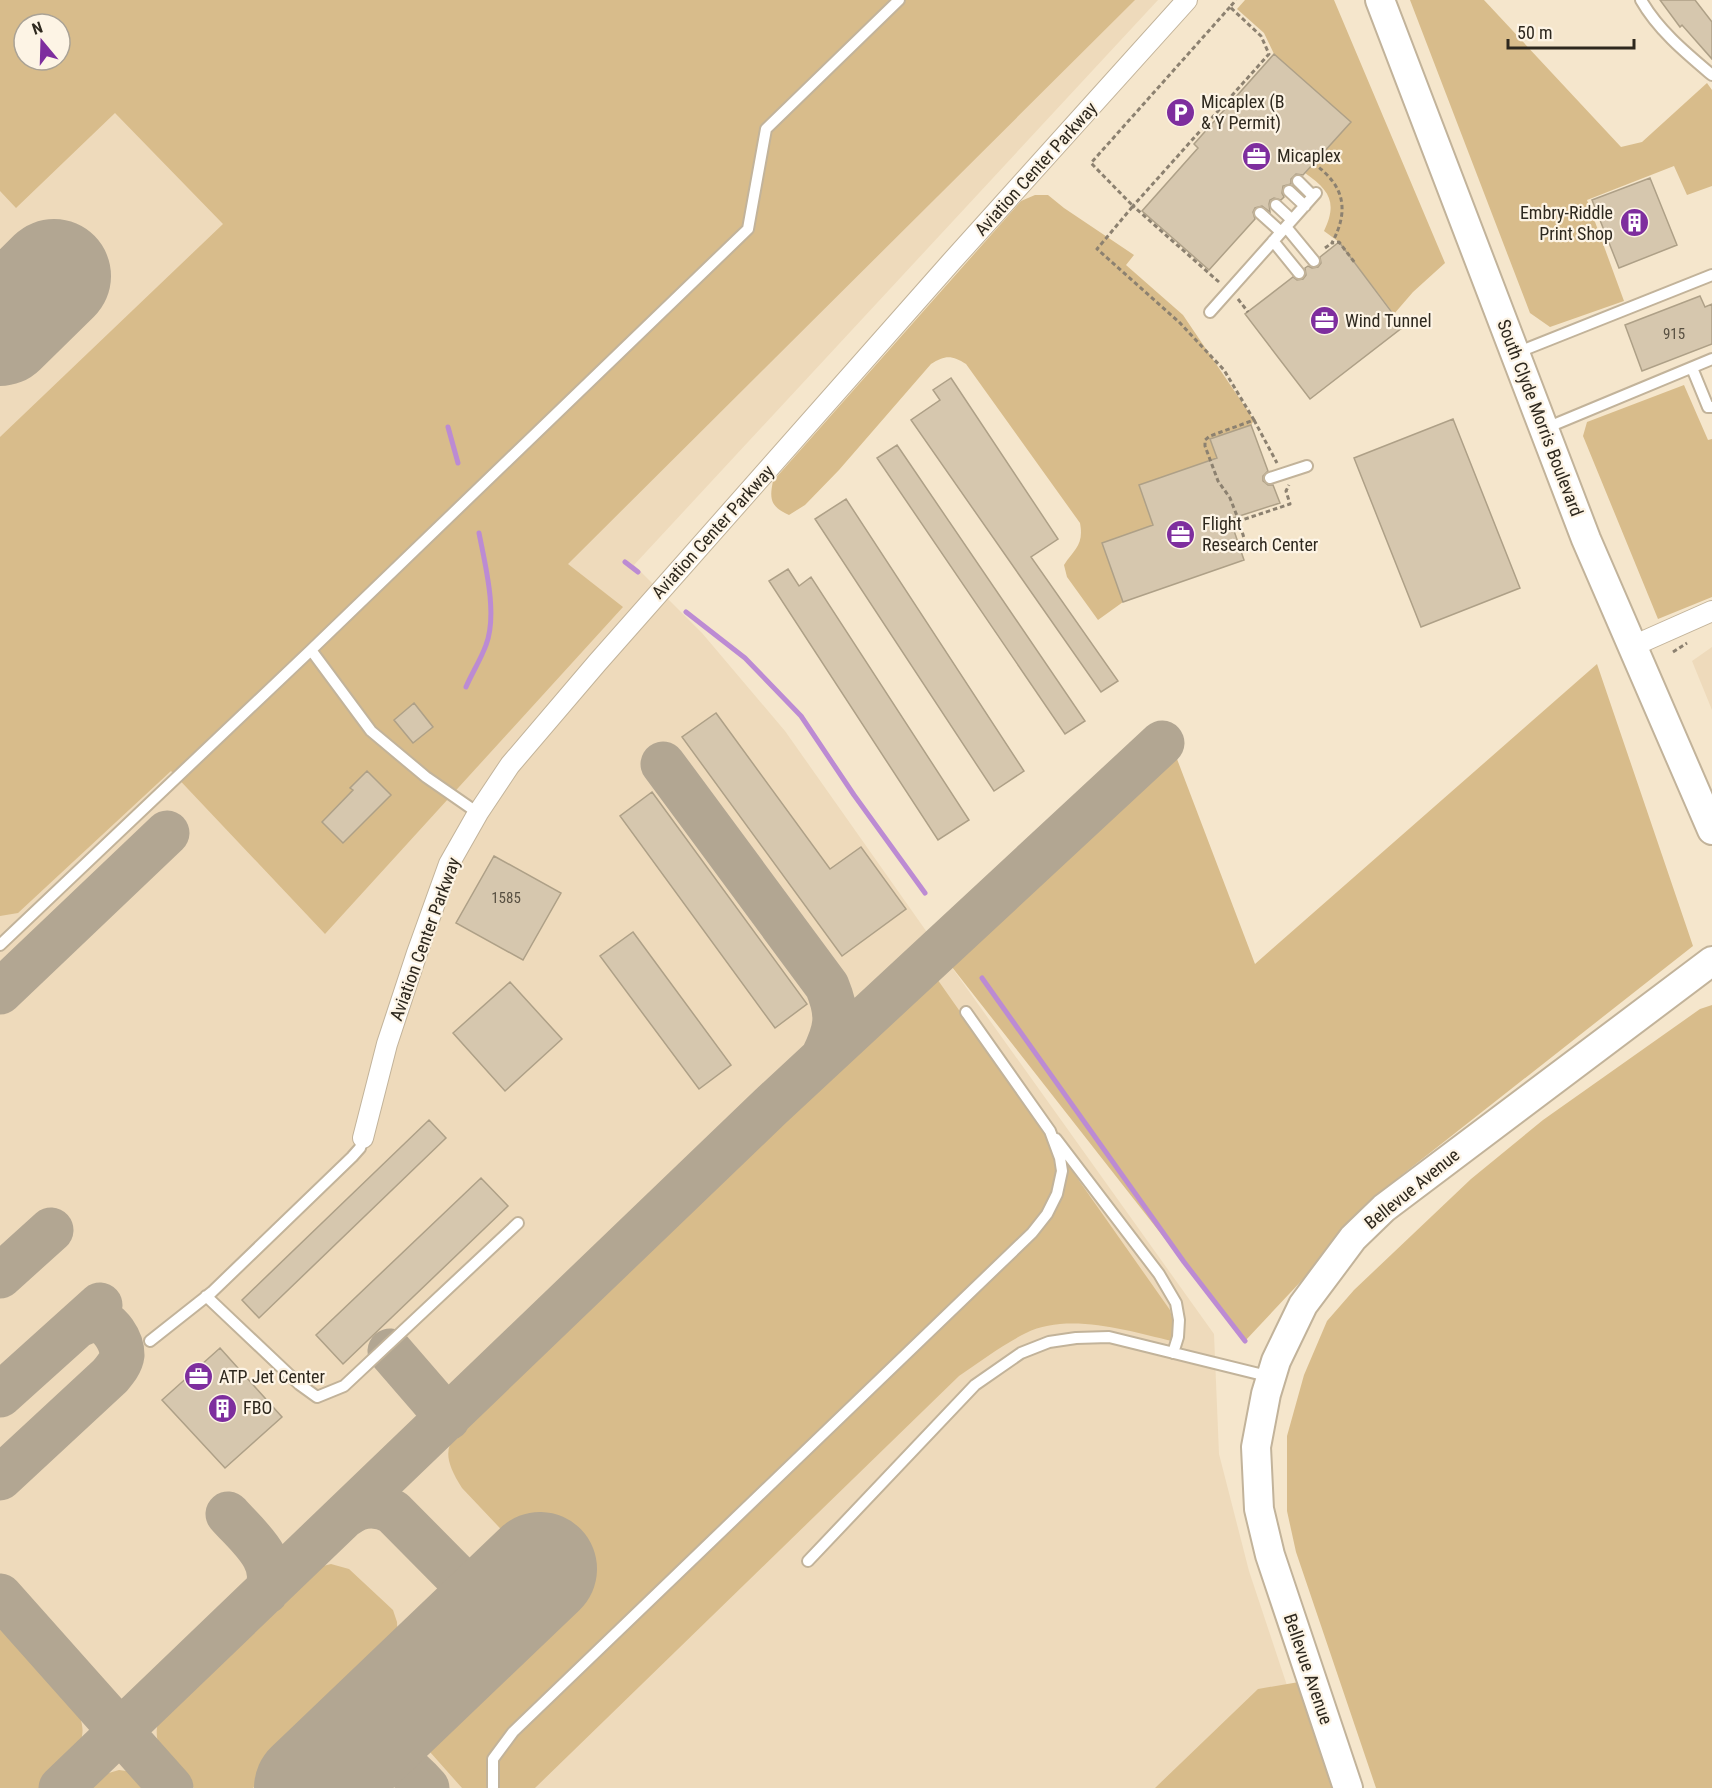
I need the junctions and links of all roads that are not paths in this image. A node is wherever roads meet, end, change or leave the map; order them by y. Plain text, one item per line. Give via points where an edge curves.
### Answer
1 (899, 0) edge
2 (1187, 0) edge
3 (1380, 0) edge
4 (1641, 0) edge
5 (1712, 75) edge
6 (1298, 180) dead end
7 (1289, 191) dead end
8 (1276, 205) dead end
9 (1305, 206) junction
10 (1260, 213) dead end
11 (1287, 226) junction
12 (1273, 242) junction
13 (1314, 261) dead end
14 (1299, 273) dead end
15 (1712, 275) edge
16 (1210, 312) dead end
17 (1515, 353) junction
18 (1712, 360) edge
19 (1692, 368) junction
20 (1712, 407) edge
21 (1545, 428) junction
22 (1307, 466) dead end
23 (1270, 478) dead end
24 (1712, 611) edge
25 (1633, 646) junction
26 (311, 650) junction
27 (478, 813) junction
28 (1712, 830) edge
29 (0, 945) edge
30 (1712, 961) edge
31 (966, 1012) dead end
32 (1050, 1131) junction
33 (363, 1138) joint
34 (518, 1223) dead end
35 (206, 1296) junction
36 (150, 1341) dead end
37 (1173, 1353) junction
38 (1271, 1377) junction
39 (808, 1561) dead end
40 (493, 1788) edge
41 (1348, 1788) edge

1 - 26 lane via 766,129 748,229
2 - 27 street, Aviation Center Parkway via 597,663 510,765
3 - 17 street, South Clyde Morris Boulevard
4 - 5 lane via 1657,24
6 - 9 lane via 1315,194
7 - 9 lane
8 - 11 lane
9 - 11 lane
10 - 11 lane
11 - 12 lane
11 - 13 lane
12 - 14 lane
12 - 16 lane
15 - 17 lane
17 - 21 street, South Clyde Morris Boulevard
18 - 19 lane
19 - 20 lane via 1708,407
19 - 21 lane
21 - 25 street, South Clyde Morris Boulevard via 1586,539
22 - 23 lane
24 - 25 street
25 - 28 street, South Clyde Morris Boulevard
26 - 27 lane via 372,731 426,777
26 - 29 lane
27 - 33 street, Aviation Center Parkway via 449,864 417,953 387,1044
30 - 38 street, Bellevue Avenue via 1384,1208 1353,1238 1302,1305
31 - 32 lane
32 - 37 lane via 1159,1274 1176,1303 1179,1320
32 - 40 lane via 1062,1171 1047,1215 1032,1233 513,1732 493,1758
33 - 35 lane via 352,1157
34 - 35 lane via 344,1386 316,1397
35 - 36 lane
37 - 38 lane
37 - 39 lane via 1109,1338 1049,1342 1021,1353 975,1385
38 - 41 street, Bellevue Avenue via 1256,1447 1259,1509 1270,1555

